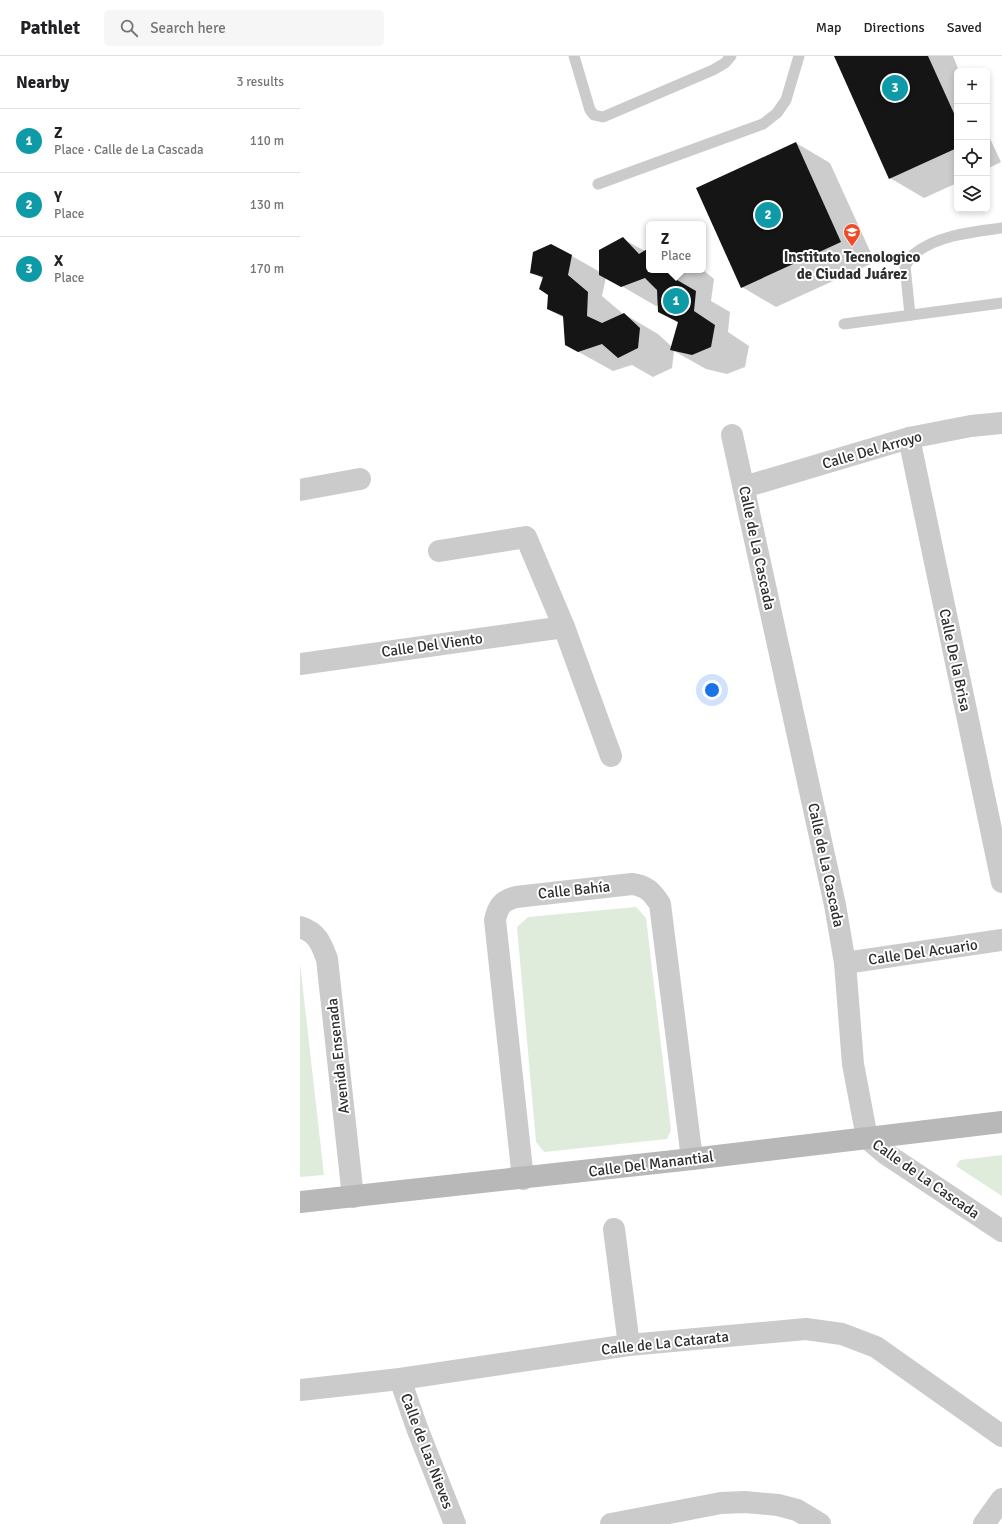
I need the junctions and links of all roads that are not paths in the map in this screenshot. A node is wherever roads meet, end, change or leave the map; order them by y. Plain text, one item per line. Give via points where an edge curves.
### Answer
1 (574, 56) edge
2 (731, 56) edge
3 (798, 56) edge
4 (598, 184) dead end
5 (1002, 228) edge
6 (1002, 303) edge
7 (910, 315) junction
8 (844, 324) dead end
9 (1002, 423) edge
10 (732, 435) dead end
11 (909, 438) junction
12 (360, 479) dead end
13 (744, 487) junction
14 (300, 490) edge
15 (439, 551) dead end
16 (564, 627) junction
17 (300, 664) edge
18 (611, 756) dead end
19 (1002, 882) edge
20 (300, 926) edge
21 (1002, 940) edge
22 (845, 963) junction
23 (1002, 1122) edge
24 (867, 1138) junction
25 (692, 1159) junction
26 (523, 1179) junction
27 (354, 1197) junction
28 (300, 1202) edge
29 (614, 1229) dead end
30 (1002, 1231) edge
31 (629, 1345) junction
32 (400, 1379) junction
33 (300, 1390) edge
34 (1002, 1436) edge
35 (1002, 1499) edge
36 (455, 1524) edge
37 (612, 1524) edge
38 (820, 1524) edge
39 (984, 1524) edge

1 - 2 lane via 590,110 594,115 603,117 713,70
3 - 4 lane via 786,100 777,113 763,124
5 - 7 lane via 945,238 913,255 905,266
6 - 7 lane
7 - 8 lane
9 - 11 street, Calle Del Arroyo
10 - 13 street, Calle de La Cascada
11 - 13 street, Calle Del Arroyo
11 - 19 street, Calle De la Brisa
12 - 14 street
13 - 22 street, Calle de La Cascada via 835,905
15 - 16 street via 526,536
16 - 17 street, Calle Del Viento
16 - 18 street
20 - 27 street, Avenida Ensenada via 314,933 321,942 327,959
21 - 22 street, Calle Del Acuario
22 - 24 street, Calle de La Cascada via 853,1064
23 - 24 street, Calle Del Manantial
24 - 25 street, Calle Del Manantial
24 - 30 street, Calle de La Cascada via 886,1154
25 - 26 street, Calle Del Manantial
25 - 26 street, Calle Bahía via 660,904 652,892 640,885 632,884 524,896 509,899 502,904 497,910 495,920
26 - 27 street, Calle Del Manantial
27 - 28 street, Calle Del Manantial
29 - 31 street
31 - 32 street, Calle de La Catarata
31 - 34 street, Calle de La Catarata via 806,1329 842,1334 876,1347
32 - 33 street, Calle de La Catarata
32 - 36 street, Calle de Las Nieves
35 - 39 street
37 - 38 street via 720,1503 745,1502 798,1510

